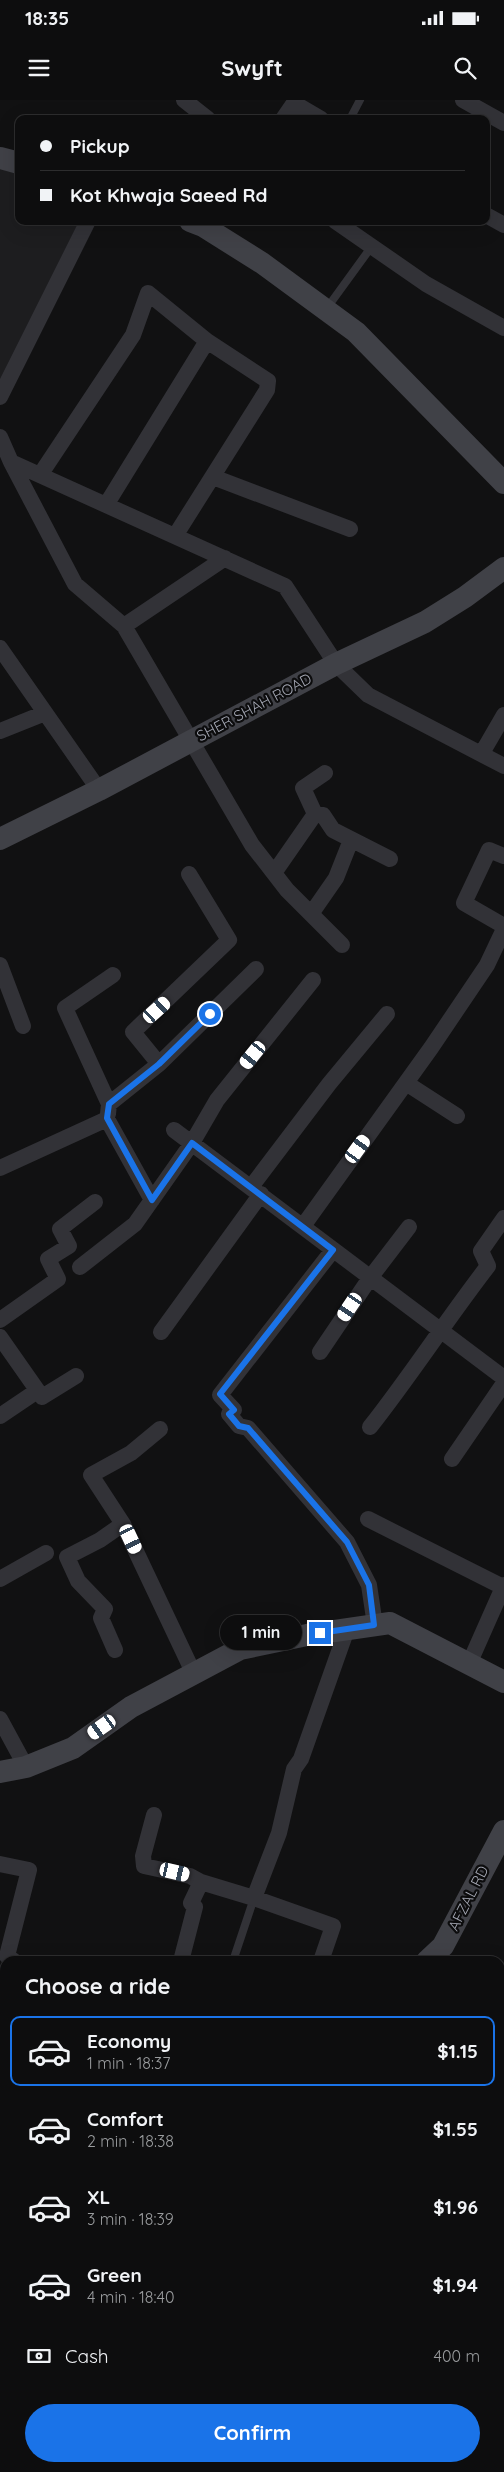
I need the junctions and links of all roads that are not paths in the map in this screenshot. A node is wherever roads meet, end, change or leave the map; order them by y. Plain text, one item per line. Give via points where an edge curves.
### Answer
1 (184, 100) edge
2 (360, 100) edge
3 (463, 100) edge
4 (292, 101) edge
5 (203, 115) edge
6 (285, 115) edge
7 (315, 115) edge
8 (352, 115) edge
9 (489, 115) edge
10 (490, 116) edge
11 (504, 124) edge
12 (0, 158) edge
13 (15, 162) edge
14 (490, 217) edge
15 (86, 225) edge
16 (342, 225) edge
17 (215, 226) edge
18 (504, 226) edge
19 (372, 246) junction
20 (326, 310) junction
21 (504, 328) edge
22 (207, 341) junction
23 (0, 397) edge
24 (0, 437) edge
25 (11, 462) junction
26 (40, 475) junction
27 (212, 477) junction
28 (504, 483) edge
29 (106, 505) junction
30 (350, 528) dead end
31 (175, 536) junction
32 (225, 558) junction
33 (504, 568) edge
34 (124, 626) junction
35 (0, 648) edge
36 (336, 664) junction
37 (45, 713) junction
38 (504, 715) edge
39 (0, 731) edge
40 (192, 740) junction
41 (482, 753) junction
42 (504, 766) edge
43 (324, 773) dead end
44 (99, 790) junction
45 (315, 814) junction
46 (0, 839) edge
47 (351, 840) junction
48 (504, 856) edge
49 (390, 859) dead end
50 (274, 873) junction
51 (189, 874) dead end
52 (311, 914) junction
53 (504, 927) edge
54 (342, 945) dead end
55 (0, 965) edge
56 (256, 969) dead end
57 (113, 975) dead end
58 (313, 980) dead end
59 (388, 1014) dead end
60 (23, 1026) dead end
61 (159, 1064) junction
62 (406, 1083) junction
63 (108, 1111) junction
64 (457, 1116) dead end
65 (174, 1130) dead end
66 (192, 1143) junction
67 (0, 1168) edge
68 (256, 1191) junction
69 (152, 1200) junction
70 (95, 1202) dead end
71 (504, 1218) edge
72 (303, 1226) junction
73 (409, 1226) dead end
74 (333, 1250) junction
75 (80, 1267) dead end
76 (370, 1278) junction
77 (0, 1320) edge
78 (439, 1331) junction
79 (161, 1332) dead end
80 (0, 1337) edge
81 (320, 1352) dead end
82 (76, 1376) dead end
83 (504, 1378) edge
84 (504, 1383) edge
85 (37, 1391) junction
86 (0, 1416) edge
87 (370, 1427) dead end
88 (160, 1428) dead end
89 (452, 1459) dead end
90 (368, 1519) dead end
91 (123, 1524) junction
92 (46, 1553) dead end
93 (0, 1578) edge
94 (504, 1586) edge
95 (374, 1625) junction
96 (347, 1629) junction
97 (115, 1650) dead end
98 (469, 1664) junction
99 (193, 1672) junction
100 (504, 1682) edge
101 (0, 1720) edge
102 (26, 1767) junction
103 (0, 1772) edge
104 (154, 1815) dead end
105 (504, 1831) edge
106 (0, 1864) edge
107 (201, 1882) junction
108 (254, 1898) junction
109 (7, 1956) edge
110 (182, 1956) edge
111 (235, 1956) edge
112 (323, 1956) edge
113 (432, 1956) edge

1 - 5 street
2 - 8 lane
3 - 9 street
4 - 6 street
4 - 7 street
10 - 11 street
12 - 13 street
14 - 18 street
15 - 23 street
16 - 19 street
17 - 20 street
19 - 20 lane
19 - 21 street via 426,284
20 - 28 street via 356,332
22 - 26 street via 148,294 132,335
22 - 27 street via 268,381 267,390
22 - 29 street
24 - 25 street
25 - 26 street
25 - 34 street via 75,584
26 - 29 street
27 - 30 street
27 - 31 street
29 - 31 street
31 - 32 street
32 - 34 street
32 - 36 street via 285,586
33 - 36 street, SHER SHAH ROAD via 425,622
34 - 40 street
35 - 37 street
36 - 40 street, SHER SHAH ROAD
36 - 41 street via 368,695
37 - 39 street
37 - 44 street
38 - 41 street
40 - 44 street, SHER SHAH ROAD
40 - 50 street via 252,845
41 - 42 street
43 - 45 street via 303,788
44 - 46 street, SHER SHAH ROAD
45 - 47 street via 323,815 333,830
45 - 50 street
47 - 49 street
47 - 52 street via 336,878
48 - 53 street via 490,850 464,903
50 - 52 street
51 - 61 street via 229,940 132,1032
52 - 54 street
53 - 62 street via 487,964
55 - 60 street
56 - 61 street
57 - 63 street via 65,1008
58 - 66 street via 217,1100
59 - 68 street via 329,1084
61 - 63 street
62 - 64 street
62 - 72 street
63 - 67 street
63 - 69 street
65 - 66 street
66 - 68 street
66 - 69 street
68 - 72 street
68 - 79 street
69 - 75 street via 135,1224
70 - 77 street via 60,1229 69,1246 48,1259 58,1278
71 - 78 street via 481,1251 488,1266
72 - 74 street
73 - 76 street
74 - 76 street
74 - 95 street via 220,1394 234,1410 229,1414 239,1426 248,1428 347,1542 369,1585
76 - 78 street
76 - 81 street
78 - 83 street
78 - 87 street via 409,1378
80 - 85 street
82 - 85 street via 42,1397
84 - 89 street
85 - 86 street
88 - 91 street via 131,1453 91,1475
90 - 94 street
91 - 97 street via 67,1557 78,1581 105,1609 102,1618
91 - 99 street
92 - 93 street
94 - 98 street
95 - 96 street
95 - 98 street via 390,1623
96 - 99 street via 240,1649
96 - 108 street via 301,1759 294,1769 279,1833
98 - 100 street
99 - 102 street via 131,1707 73,1748
101 - 102 street
102 - 103 street
104 - 107 street via 144,1866 190,1876
105 - 113 street, AFZAL RD via 443,1946
106 - 109 street via 29,1870
107 - 108 street
107 - 110 street via 191,1903 196,1907
108 - 111 lane
108 - 112 street via 333,1926

